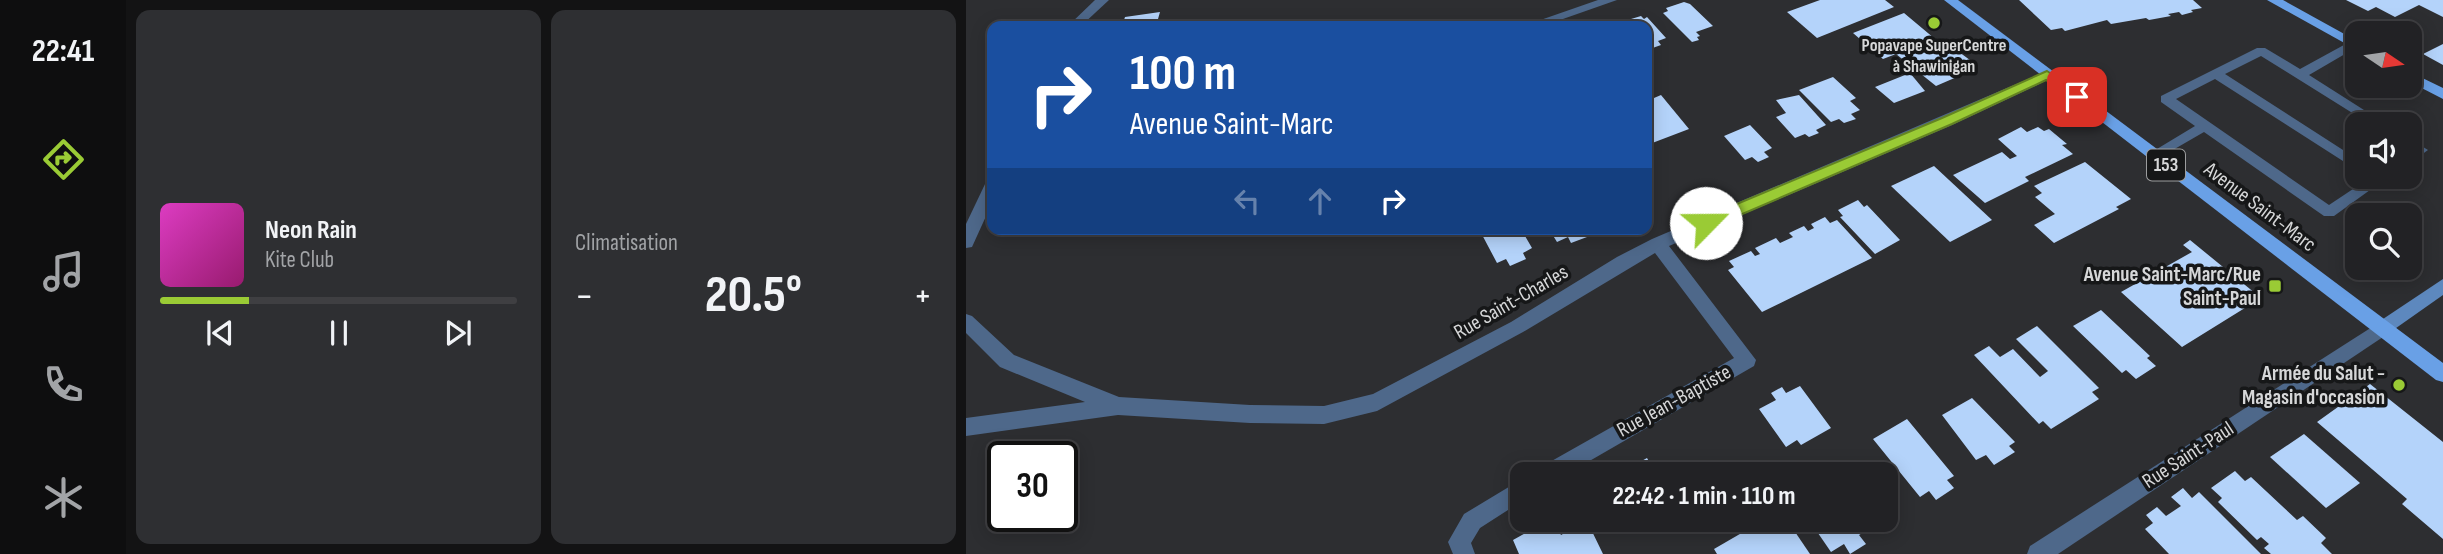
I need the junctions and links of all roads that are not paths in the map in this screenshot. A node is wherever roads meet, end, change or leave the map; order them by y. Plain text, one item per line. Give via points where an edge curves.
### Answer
1 (1103, 0) edge
2 (1612, 0) edge
3 (1950, 0) edge
4 (2273, 0) edge
5 (1080, 21) edge
6 (1546, 21) edge
7 (2345, 40) edge
8 (2345, 50) edge
9 (2216, 74) junction
10 (2047, 75) junction
11 (2299, 75) junction
12 (2422, 83) edge
13 (2443, 94) edge
14 (2359, 112) edge
15 (2205, 126) junction
16 (2154, 155) junction
17 (2345, 157) edge
18 (2361, 189) edge
19 (987, 197) edge
20 (966, 242) edge
21 (1658, 244) junction
22 (2443, 286) edge
23 (966, 321) edge
24 (2383, 328) junction
25 (2443, 374) edge
26 (1118, 406) junction
27 (966, 427) edge
28 (1569, 462) edge
29 (1510, 497) edge
30 (1462, 548) edge
31 (2038, 554) edge

1 - 5 street
2 - 6 street
3 - 10 main road, Avenue Saint-Marc / 153
4 - 7 main road
8 - 11 lane
9 - 11 lane via 2261,51
9 - 15 lane via 2166,99
9 - 17 lane
10 - 16 main road, Avenue Saint-Marc / 153
10 - 21 street, Rue Saint-Charles
11 - 14 lane
12 - 13 main road
15 - 16 lane
15 - 18 lane via 2329,212
16 - 24 main road, Avenue Saint-Marc / 153
19 - 20 street
21 - 26 street, Rue Saint-Charles via 1377,402 1324,415
21 - 28 street, Rue Jean-Baptiste via 1747,360
22 - 24 street, Rue Saint-Paul
23 - 26 street via 1007,360
24 - 25 main road, Avenue Saint-Marc / 153
24 - 31 street, Rue Saint-Paul
26 - 27 street, Rue Saint-Charles
29 - 30 street via 1472,521

